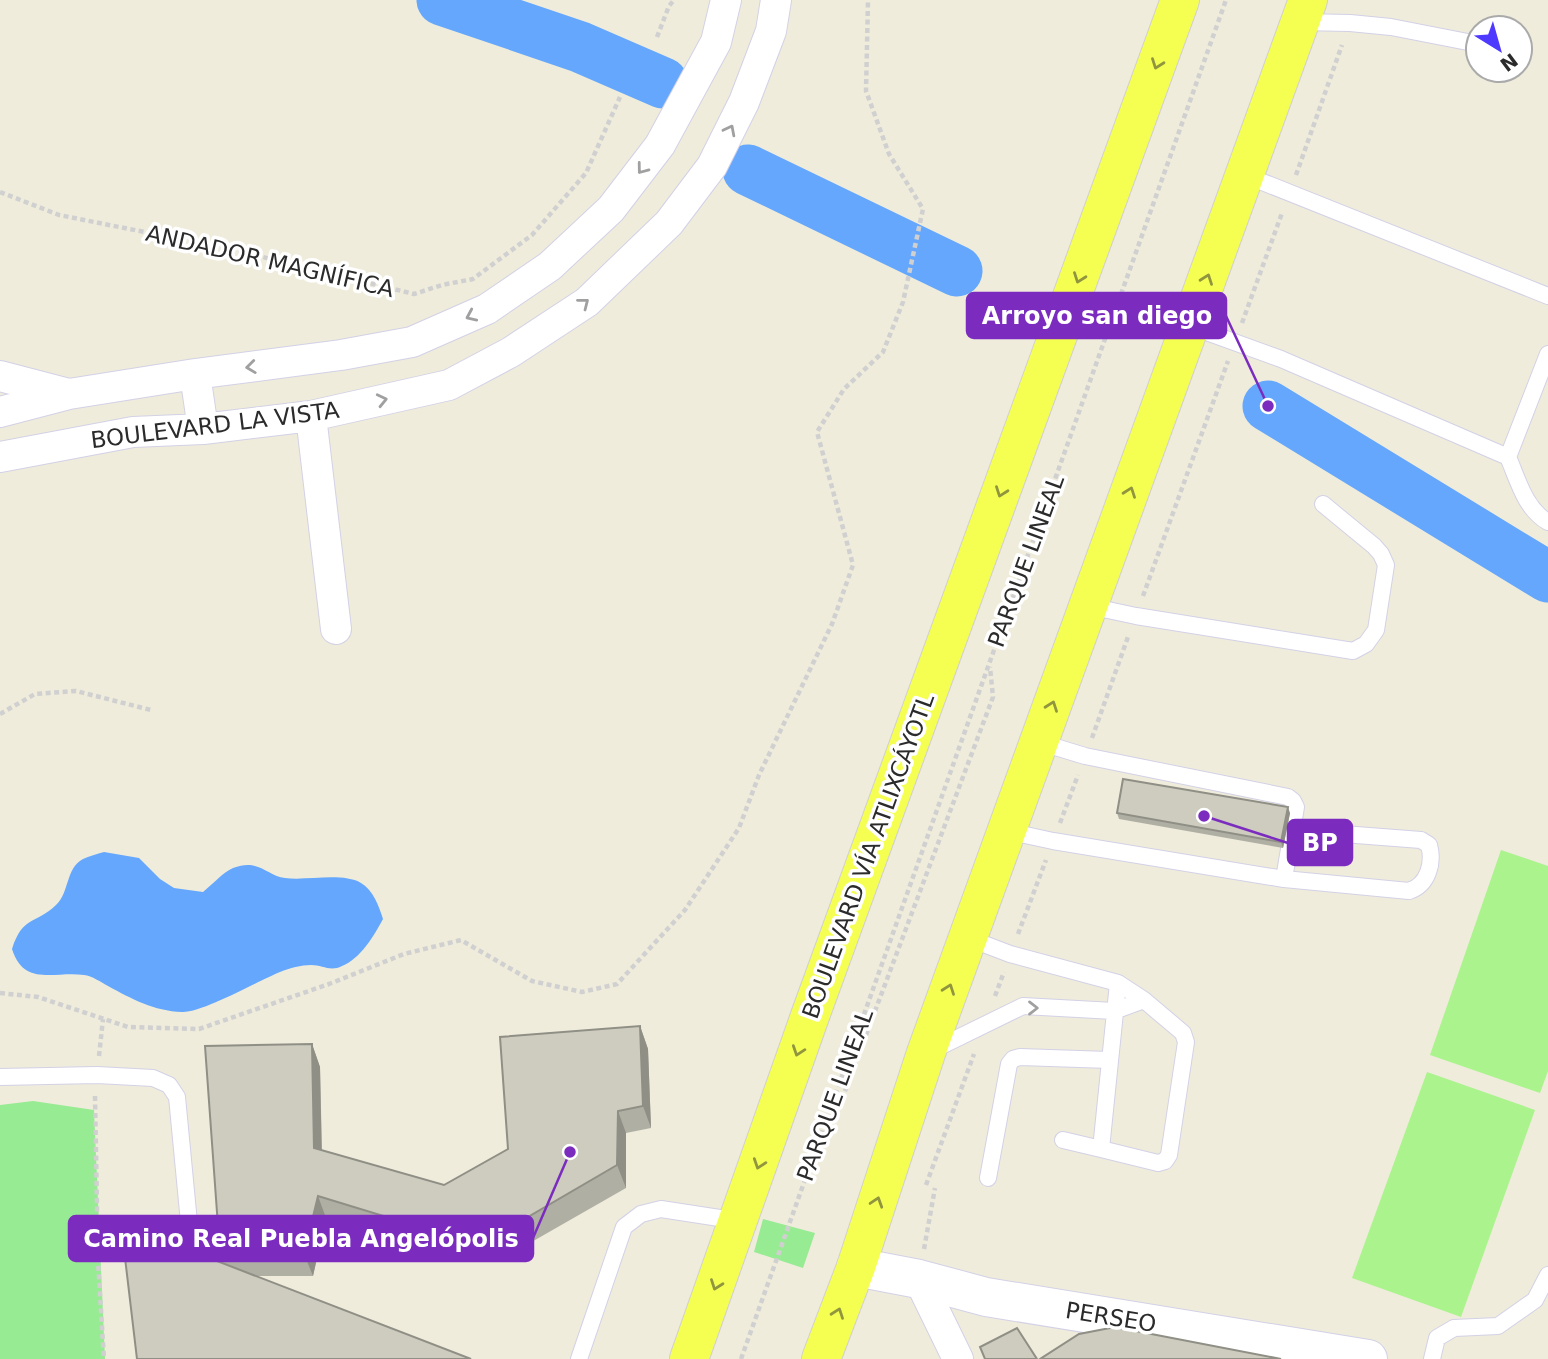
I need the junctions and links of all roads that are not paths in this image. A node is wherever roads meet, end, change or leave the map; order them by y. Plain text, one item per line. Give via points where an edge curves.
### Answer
1 (726, 0) edge
2 (776, 0) edge
3 (1180, 0) edge
4 (1304, 11) edge
5 (1464, 41) edge
6 (1245, 175) junction
7 (1548, 296) edge
8 (1190, 326) junction
9 (1548, 354) edge
10 (195, 374) junction
11 (0, 376) edge
12 (69, 394) junction
13 (0, 412) edge
14 (311, 416) junction
15 (202, 429) junction
16 (0, 457) edge
17 (1508, 457) junction
18 (1323, 504) dead end
19 (1548, 522) edge
20 (1088, 606) junction
21 (336, 629) dead end
22 (1039, 742) junction
23 (1291, 830) junction
24 (1007, 831) junction
25 (1284, 879) junction
26 (968, 938) junction
27 (1118, 984) junction
28 (1144, 1000) junction
29 (1114, 1011) junction
30 (926, 1053) junction
31 (1109, 1060) junction
32 (0, 1077) edge
33 (1063, 1140) dead end
34 (1101, 1149) junction
35 (988, 1178) dead end
36 (739, 1221) junction
37 (192, 1254) edge
38 (856, 1267) junction
39 (1548, 1275) edge
40 (919, 1279) junction
41 (579, 1359) edge
42 (689, 1359) edge
43 (821, 1359) edge
44 (958, 1359) edge
45 (1368, 1359) edge
46 (1432, 1359) edge

1 -> 10 street via 716,42 660,145 611,209 540,273 487,309 412,342
14 -> 2 street, BOULEVARD LA VISTA via 449,385 512,352 587,302 669,223 712,166 771,31
3 -> 36 main road, BOULEVARD VÍA ATLIXCÁYOTL
4 - 5 lane
4 - 6 main road
6 - 7 lane
8 -> 6 main road
8 - 17 lane via 1281,359
20 -> 8 main road
9 - 17 lane
10 - 12 street
10 - 15 street
11 - 12 street
12 - 13 street
14 - 15 street, BOULEVARD LA VISTA
14 - 21 street
15 - 16 street, BOULEVARD LA VISTA via 133,432
17 - 19 lane via 1529,504
18 - 20 lane via 1374,546 1386,565 1376,630 1366,644 1353,651
22 -> 20 main road
22 - 23 lane via 1085,756 1288,797 1296,807
22 - 24 main road
23 - 25 lane
23 - 25 lane via 1421,840 1431,853 1426,879 1420,888 1409,891
24 - 25 lane
24 - 26 main road
26 - 27 lane
30 -> 26 main road
27 - 28 lane
27 - 29 lane
28 - 29 lane
28 - 34 lane via 1183,1033 1186,1042 1169,1155 1158,1163
30 -> 29 lane via 1023,1006
29 - 31 lane
38 -> 30 main road
31 - 34 lane
31 - 35 lane via 1013,1059
32 - 37 lane via 97,1075 153,1078 169,1085 177,1097
33 - 34 lane
36 - 41 lane via 661,1209 641,1214 624,1227
36 -> 42 main road, BOULEVARD VÍA ATLIXCÁYOTL
38 - 40 street, PERSEO
43 -> 38 main road
39 - 46 lane via 1535,1300 1498,1326 1454,1328 1437,1338
40 - 44 street
40 - 45 street, PERSEO via 986,1297

